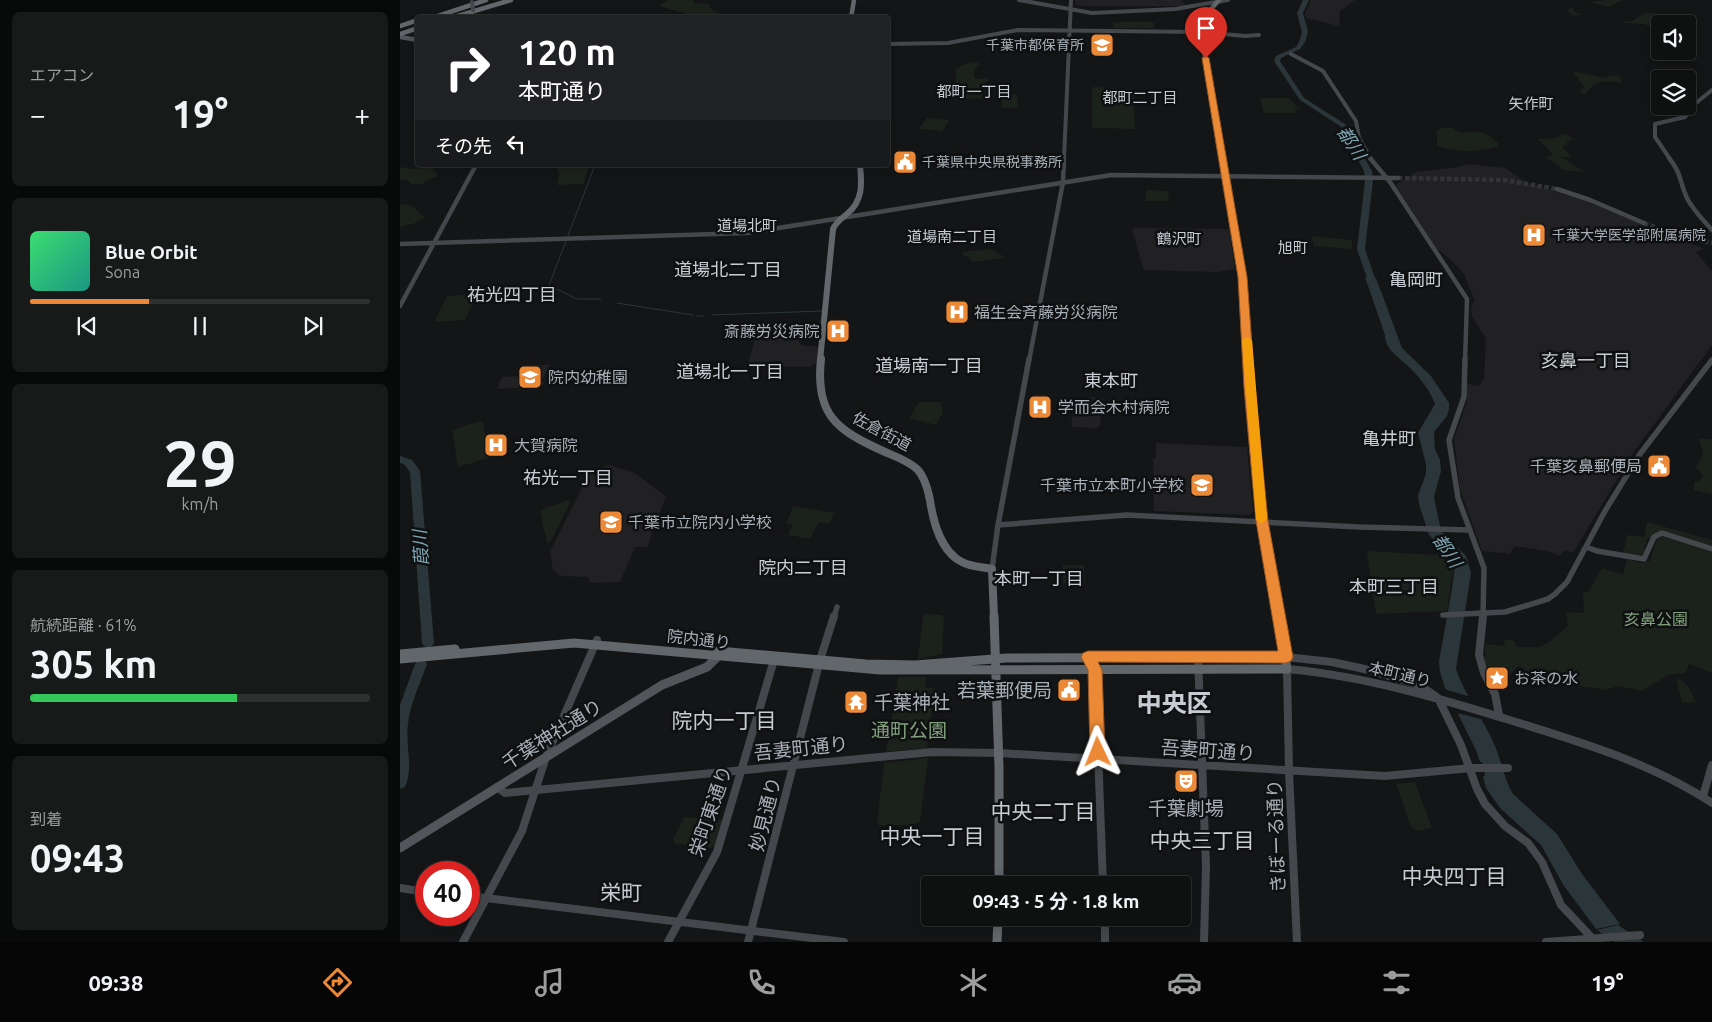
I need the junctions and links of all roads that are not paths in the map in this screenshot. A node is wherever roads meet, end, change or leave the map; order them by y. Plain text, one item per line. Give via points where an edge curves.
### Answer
1 (480, 0) edge
2 (486, 0) edge
3 (492, 0) edge
4 (499, 0) edge
5 (511, 0) edge
6 (854, 0) edge
7 (1019, 0) edge
8 (1071, 0) edge
9 (472, 1) edge
10 (1220, 2) edge
11 (462, 10) junction
12 (473, 10) junction
13 (1071, 10) junction
14 (432, 15) edge
15 (439, 15) edge
16 (440, 15) edge
17 (448, 15) edge
18 (459, 15) edge
19 (473, 15) edge
20 (852, 15) edge
21 (415, 24) edge
22 (415, 24) edge
23 (1070, 30) junction
24 (400, 31) edge
25 (1201, 32) junction
26 (1259, 36) dead end
27 (415, 38) edge
28 (890, 43) edge
29 (1291, 54) dead end
30 (1712, 90) edge
31 (475, 167) edge
32 (860, 167) edge
33 (1226, 175) junction
34 (1386, 178) junction
35 (1398, 178) tunnel mouth
36 (1062, 182) junction
37 (1557, 189) tunnel mouth
38 (841, 219) junction
39 (1644, 223) tunnel mouth
40 (1712, 230) edge
41 (435, 242) junction
42 (400, 244) edge
43 (400, 306) edge
44 (1712, 360) edge
45 (1262, 521) junction
46 (998, 525) junction
47 (1470, 530) junction
48 (1586, 547) junction
49 (1712, 549) edge
50 (992, 569) junction
51 (837, 607) dead end
52 (1483, 614) junction
53 (1442, 615) dead end
54 (596, 642) junction
55 (400, 654) edge
56 (720, 654) junction
57 (1088, 657) junction
58 (1198, 657) junction
59 (1286, 657) junction
60 (774, 658) junction
61 (995, 659) junction
62 (400, 660) edge
63 (820, 663) junction
64 (1287, 669) junction
65 (996, 670) junction
66 (1095, 670) junction
67 (1200, 670) junction
68 (1438, 698) junction
69 (1498, 715) junction
70 (999, 753) junction
71 (546, 757) junction
72 (1098, 759) junction
73 (794, 765) junction
74 (1712, 765) edge
75 (1203, 766) junction
76 (1471, 768) junction
77 (1508, 768) dead end
78 (742, 770) junction
79 (1289, 771) junction
80 (497, 787) junction
81 (536, 791) junction
82 (1703, 796) junction
83 (1712, 802) edge
84 (400, 848) edge
85 (999, 876) edge
86 (1103, 876) edge
87 (400, 888) edge
88 (415, 890) edge
89 (480, 897) edge
90 (486, 898) junction
91 (679, 921) junction
92 (998, 926) edge
93 (1105, 926) edge
94 (751, 932) junction
95 (1640, 936) dead end
96 (1594, 940) junction
97 (463, 942) edge
98 (668, 942) edge
99 (748, 942) edge
100 (844, 942) edge
101 (997, 942) edge
102 (1105, 942) edge
103 (1204, 942) edge
104 (1297, 942) edge
105 (1546, 942) edge

1 - 15 highway
2 - 16 highway
3 - 11 highway
4 - 11 highway
5 - 12 highway
6 - 20 highway
7 - 13 street
8 - 13 street
9 - 12 street, bridge
9 - 14 highway
10 - 13 street via 1175,9 1099,13
10 - 25 highway via 1203,19
11 - 17 highway
12 - 18 highway
12 - 19 street
13 - 23 street
21 - 24 highway
22 - 24 highway
23 - 25 street
23 - 28 street via 1018,30 948,43
23 - 36 street
24 - 27 main road
25 - 26 street
25 - 33 highway
29 - 34 street via 1329,78 1356,120 1362,146
30 - 40 street via 1685,117 1659,122 1653,129 1657,143 1679,171 1690,204
31 - 41 street
32 - 38 highway, 佐倉街道 via 862,192 852,209
33 - 34 street
33 - 36 street via 1128,174
33 - 45 highway via 1245,299 1249,387
34 - 35 street
34 - 47 street via 1468,301 1464,397 1449,440 1455,488
36 - 38 street
36 - 46 street
37 - 39 street
38 - 41 street via 748,233
38 - 50 highway, 佐倉街道 via 833,228 819,375 821,398 842,428 918,470 928,487 936,529 954,557 963,563
41 - 42 street
41 - 43 street
44 - 48 street via 1640,454
45 - 46 street via 1127,515
45 - 47 street
45 - 59 highway
46 - 50 street
47 - 52 street via 1484,568
48 - 49 street via 1644,559 1653,538 1662,533
48 - 52 street via 1567,582 1548,598 1511,611
50 - 61 highway
51 - 63 street, 妙見通り
52 - 53 street
52 - 69 street via 1480,663 1496,694
54 - 55 highway, 院内通り via 565,639
54 - 56 highway, 院内通り
54 - 62 highway, 院内通り
54 - 71 street
56 - 60 highway, 院内通り
56 - 71 main road, 千葉神社通り via 705,669 653,691
57 - 58 highway, 本町通り
57 - 61 highway, 本町通り
57 - 66 street
58 - 59 highway, 本町通り
58 - 67 street
59 - 64 highway
59 - 68 street, 本町通り via 1369,670 1421,686
60 - 63 highway, 院内通り
60 - 78 street, 栄町東通り
61 - 63 highway, 院内通り via 915,665
61 - 65 highway
63 - 65 highway, 院内通り via 880,670
63 - 73 street, 妙見通り
64 - 67 highway, 本町通り
64 - 68 street, 本町通り via 1342,676
64 - 79 street, きぼーる通り
65 - 66 highway, 本町通り
65 - 70 highway
66 - 67 highway, 本町通り
66 - 72 street
67 - 75 street
68 - 69 street
68 - 76 street
69 - 82 street via 1622,758
70 - 72 street, 吾妻町通り
70 - 73 street, 吾妻町通り via 932,752
70 - 85 highway
71 - 80 main road, 千葉神社通り
71 - 81 street
72 - 75 street, 吾妻町通り
72 - 86 street
73 - 78 street, 吾妻町通り
73 - 94 street, 妙見通り
74 - 82 street
75 - 79 street, 吾妻町通り
75 - 103 street
76 - 77 street, 吾妻町通り
76 - 79 street, 吾妻町通り via 1385,776
76 - 96 street via 1485,804 1505,826 1528,843 1542,862 1561,905
78 - 81 street, 吾妻町通り
78 - 91 street, 栄町東通り via 717,852
79 - 104 street, きぼーる通り
80 - 81 street, 吾妻町通り via 505,793
80 - 84 main road, 千葉神社通り
81 - 90 street via 522,831
82 - 83 street
87 - 88 street
89 - 90 street
90 - 91 street
90 - 97 street
91 - 94 street
91 - 98 street, 栄町東通り
92 - 101 highway
93 - 102 street
94 - 99 street, 妙見通り
94 - 100 street
95 - 96 street
96 - 105 street

